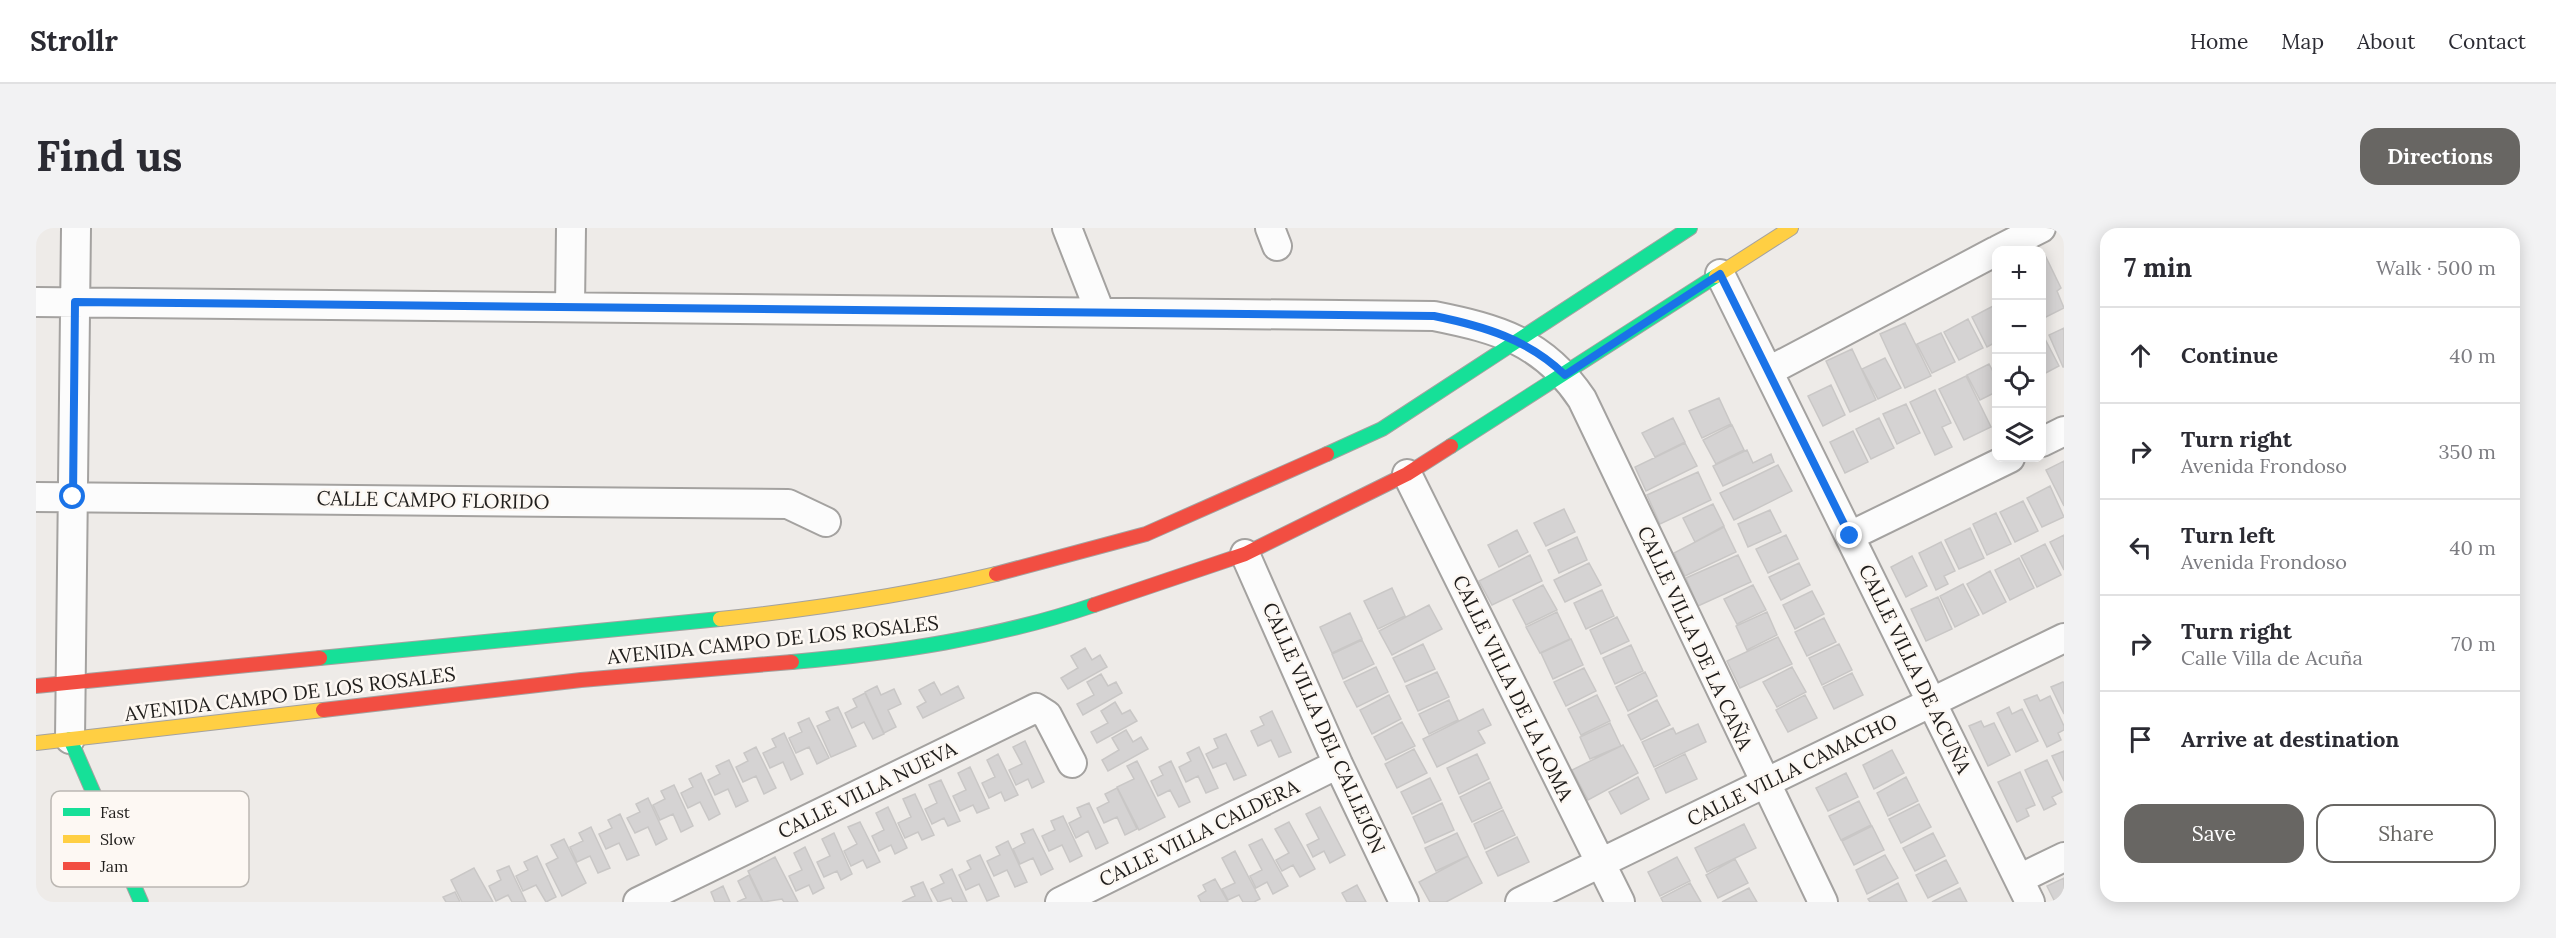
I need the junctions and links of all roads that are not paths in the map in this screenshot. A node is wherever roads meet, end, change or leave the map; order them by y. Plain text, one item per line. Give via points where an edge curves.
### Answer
1 (76, 228) edge
2 (571, 228) edge
3 (1067, 228) edge
4 (1690, 228) edge
5 (1791, 228) edge
6 (2041, 228) edge
7 (2007, 246) edge
8 (1992, 254) edge
9 (1720, 274) junction
10 (36, 302) edge
11 (75, 302) junction
12 (570, 306) junction
13 (1100, 312) junction
14 (1517, 340) junction
15 (1769, 371) junction
16 (1565, 375) junction
17 (2064, 431) edge
18 (2046, 440) edge
19 (2002, 462) edge
20 (1407, 474) junction
21 (36, 497) edge
22 (73, 497) junction
23 (826, 522) dead end
24 (1850, 536) junction
25 (1245, 554) junction
26 (2064, 638) edge
27 (71, 681) junction
28 (36, 686) edge
29 (1932, 702) junction
30 (70, 739) junction
31 (36, 743) edge
32 (1072, 763) dead end
33 (1338, 764) junction
34 (1764, 783) junction
35 (93, 791) edge
36 (2064, 857) edge
37 (1600, 863) junction
38 (134, 887) edge
39 (2025, 890) edge
40 (141, 902) edge
41 (638, 902) edge
42 (1060, 902) edge
43 (1404, 902) edge
44 (1520, 902) edge
45 (1620, 902) edge
46 (1823, 902) edge

1 - 11 street
2 - 12 street
3 - 13 street
4 - 14 street, AVENIDA CAMPO DE LOS ROSALES
5 - 9 street, AVENIDA CAMPO DE LOS ROSALES
6 - 7 street
8 - 15 street
9 - 15 street, CALLE VILLA DE ACUÑA
9 - 16 street, AVENIDA CAMPO DE LOS ROSALES
10 - 11 street, CALLE VILLA DE LA CAÑA
11 - 12 street, CALLE VILLA DE LA CAÑA
11 - 22 street
12 - 13 street, CALLE VILLA DE LA CAÑA
13 - 14 street, CALLE VILLA DE LA CAÑA via 1434,316 1476,324
14 - 16 street, CALLE VILLA DE LA CAÑA via 1547,357
14 - 27 street, AVENIDA CAMPO DE LOS ROSALES via 1382,429 1194,515 1146,534 915,593 808,609
15 - 24 street, CALLE VILLA DE ACUÑA
16 - 20 street, AVENIDA CAMPO DE LOS ROSALES
16 - 34 street, CALLE VILLA DE LA CAÑA via 1581,399
17 - 18 street
19 - 24 street
20 - 25 street, AVENIDA CAMPO DE LOS ROSALES
20 - 37 street, CALLE VILLA DE LA LOMA
21 - 22 street, CALLE CAMPO FLORIDO
22 - 23 street, CALLE CAMPO FLORIDO via 788,504
22 - 27 street
24 - 29 street, CALLE VILLA DE ACUÑA
25 - 30 street, AVENIDA CAMPO DE LOS ROSALES via 1049,620 938,644 811,660 581,680
25 - 33 street, CALLE VILLA DEL CALLEJÓN
26 - 29 street, CALLE VILLA CAMACHO
27 - 28 street, AVENIDA CAMPO DE LOS ROSALES
27 - 30 street
29 - 34 street, CALLE VILLA CAMACHO
29 - 39 street, CALLE VILLA DE ACUÑA
30 - 31 street, AVENIDA CAMPO DE LOS ROSALES
30 - 35 street
32 - 41 street, CALLE VILLA NUEVA via 1047,715 1036,708
33 - 42 street, CALLE VILLA CALDERA
33 - 43 street, CALLE VILLA DEL CALLEJÓN
34 - 37 street, CALLE VILLA CAMACHO
34 - 46 street, CALLE VILLA DE LA CAÑA
36 - 39 street
37 - 44 street, CALLE VILLA CAMACHO
37 - 45 street, CALLE VILLA DE LA LOMA
38 - 40 street

